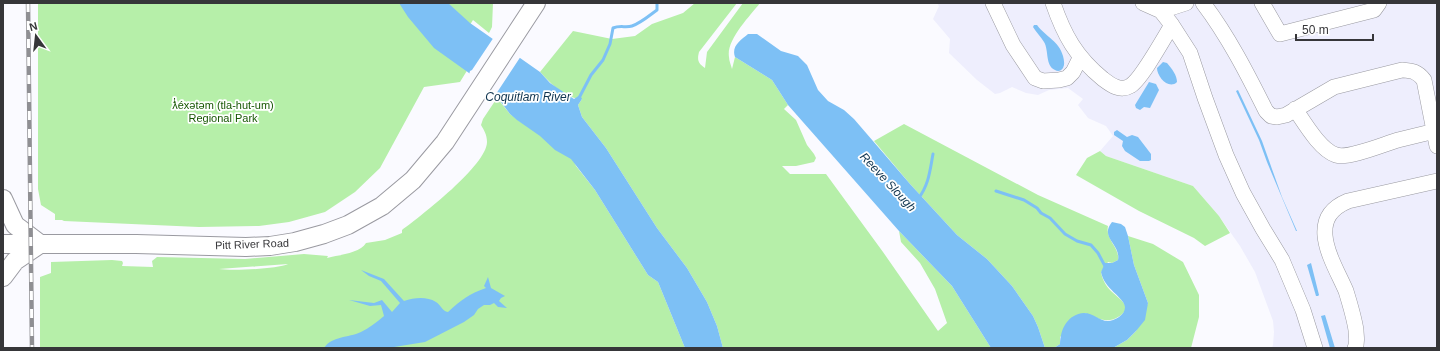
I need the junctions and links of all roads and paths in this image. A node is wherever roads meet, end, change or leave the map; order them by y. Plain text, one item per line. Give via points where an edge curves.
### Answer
1 (993, 3) edge
2 (1053, 3) edge
3 (1143, 3) edge
4 (1186, 3) edge
5 (1203, 3) edge
6 (1262, 3) edge
7 (1379, 3) edge
8 (534, 6) edge
9 (1159, 6) edge
10 (1172, 25) junction
11 (1080, 58) junction
12 (1295, 109) junction
13 (1436, 138) edge
14 (1437, 181) edge
15 (3, 199) edge
16 (3, 244) edge
17 (40, 244) junction
18 (3, 277) edge
19 (1315, 348) edge
20 (1355, 348) edge

1 - 11 lane via 1012,45 1035,78 1043,81 1067,78
2 - 11 lane via 1060,24
3 - 9 lane
4 - 9 lane
5 - 12 lane via 1235,50 1266,111 1277,117
6 - 7 lane via 1280,34 1374,10
8 - 17 main road, Pitt River Road via 445,142 413,180 382,206 348,225 324,234 270,246
9 - 10 lane
10 - 11 lane via 1141,75 1124,89 1113,87
10 - 19 lane via 1190,53 1226,155 1243,193 1282,260 1303,310
12 - 13 lane via 1326,150 1335,155 1352,154 1399,140
12 - 13 lane via 1334,87 1402,70 1412,70 1424,80
14 - 20 lane via 1348,202 1340,205 1327,220 1324,229 1328,251 1354,318 1357,343
15 - 17 main road via 15,225
16 - 17 main road, Pitt River Road
17 - 18 main road via 15,261

